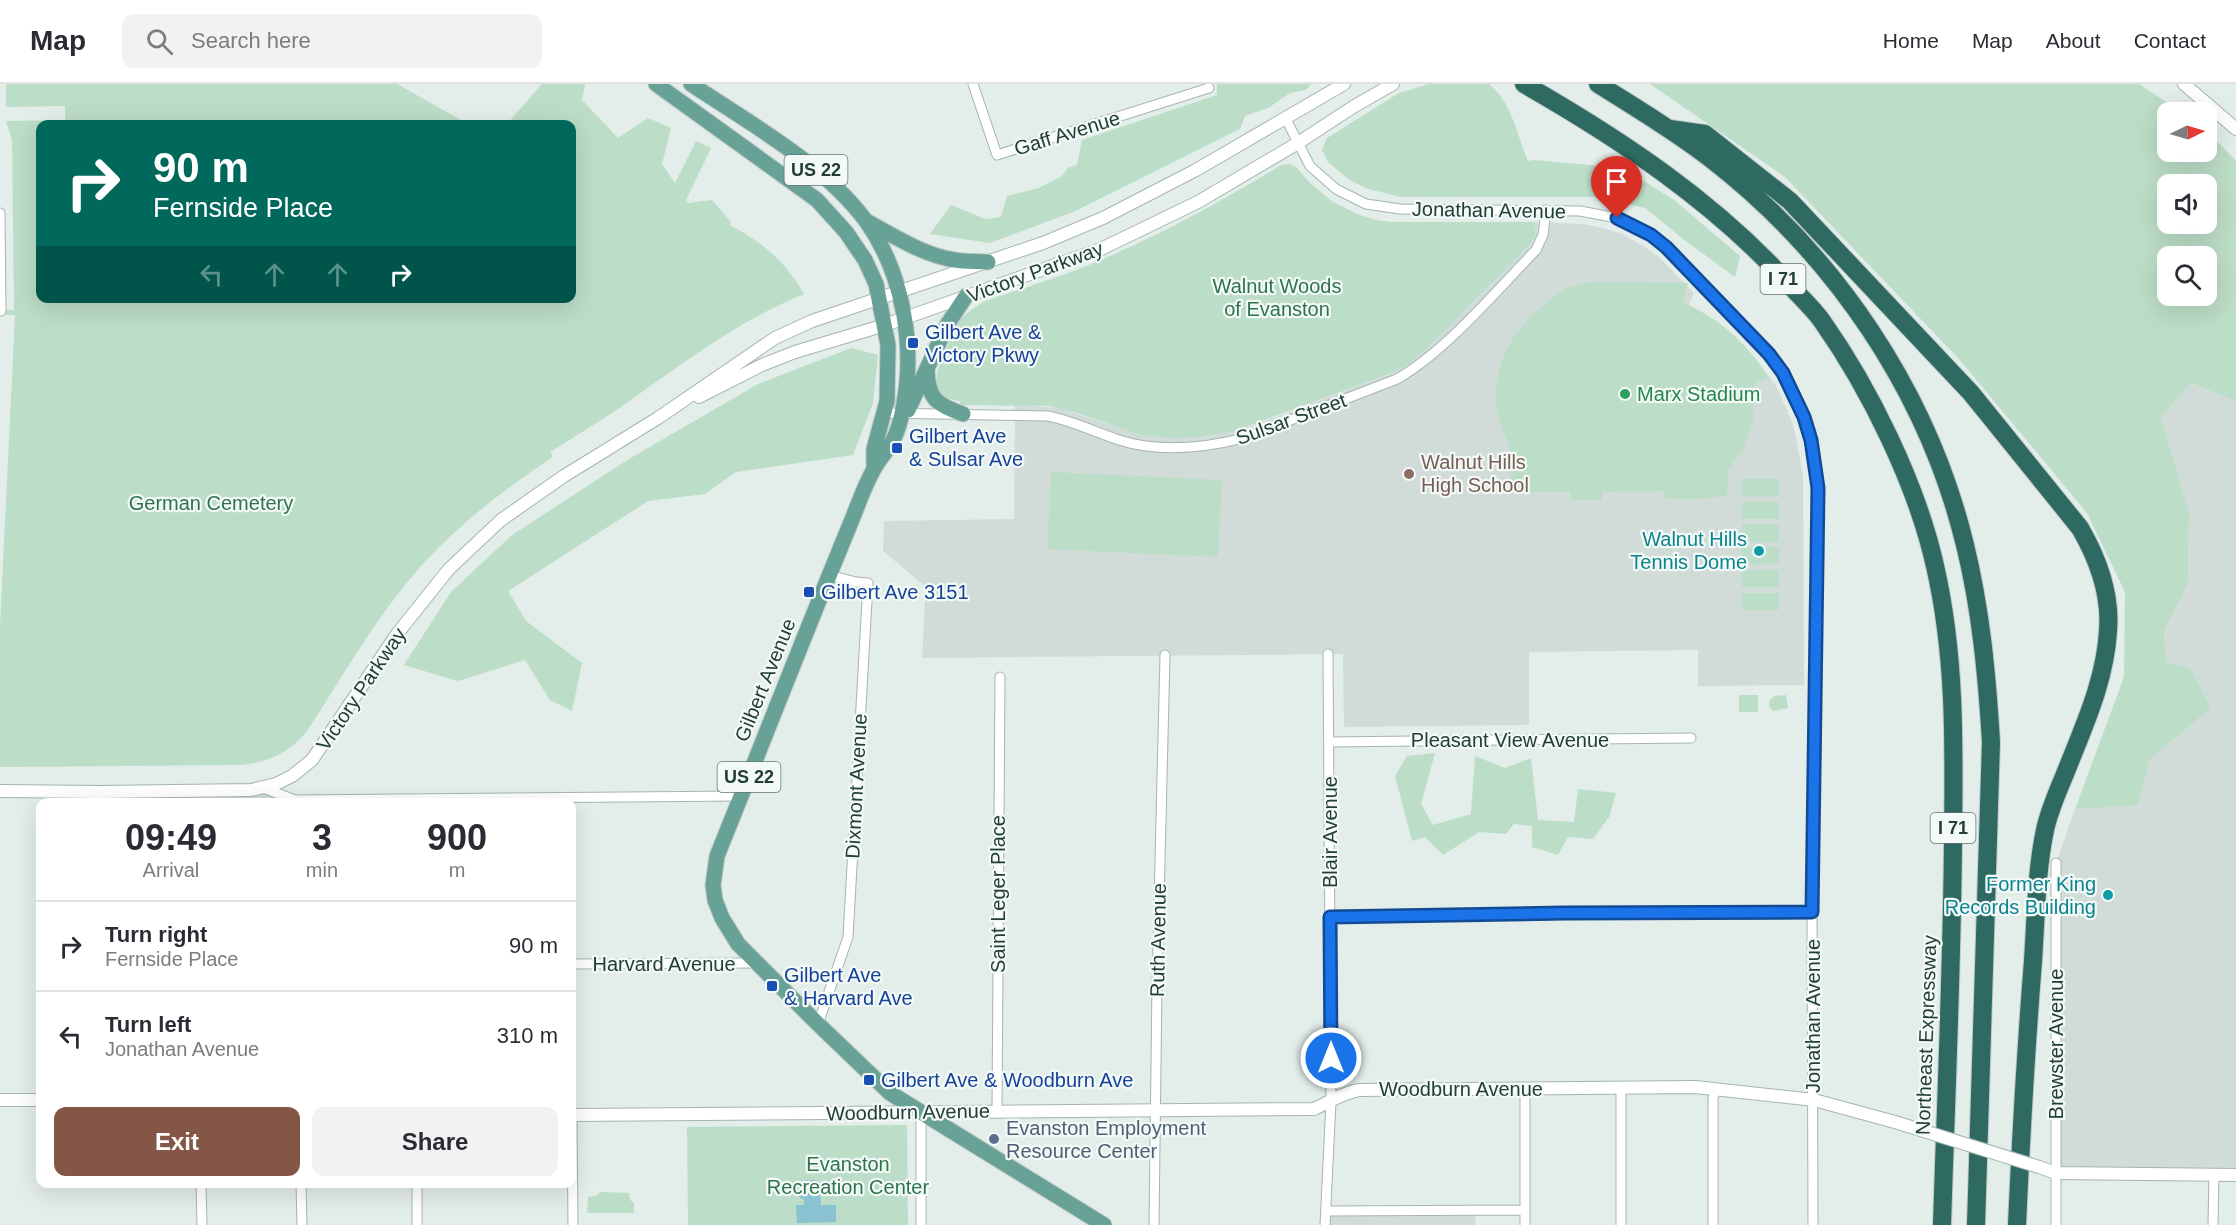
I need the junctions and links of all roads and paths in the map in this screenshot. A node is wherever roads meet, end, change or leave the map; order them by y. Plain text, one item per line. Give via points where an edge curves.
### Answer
1 (656, 84) edge
2 (691, 84) edge
3 (973, 84) edge
4 (1344, 84) edge
5 (1393, 84) edge
6 (1524, 84) edge
7 (1598, 84) edge
8 (2184, 84) edge
9 (1209, 88) dead end
10 (1286, 119) junction
11 (1670, 129) junction
12 (2236, 129) edge
13 (1298, 144) junction
14 (1546, 210) junction
15 (0, 213) edge
16 (865, 220) junction
17 (988, 262) junction
18 (898, 293) junction
19 (966, 296) junction
20 (880, 299) junction
21 (1, 311) edge
22 (904, 318) junction
23 (885, 325) junction
24 (927, 370) junction
25 (884, 413) junction
26 (904, 413) junction
27 (963, 414) junction
28 (658, 418) junction
29 (874, 469) junction
30 (830, 575) junction
31 (1328, 654) dead end
32 (1165, 655) dead end
33 (1000, 677) dead end
34 (1690, 738) dead end
35 (1329, 742) junction
36 (263, 788) junction
37 (0, 791) edge
38 (741, 796) junction
39 (100, 797) edge
40 (290, 798) edge
41 (576, 798) edge
42 (2056, 863) dead end
43 (1812, 912) junction
44 (1330, 917) junction
45 (756, 963) junction
46 (576, 964) edge
47 (818, 1024) junction
48 (1621, 1088) junction
49 (1525, 1089) junction
50 (1716, 1089) junction
51 (0, 1100) edge
52 (36, 1100) edge
53 (1814, 1100) junction
54 (1331, 1102) junction
55 (997, 1111) junction
56 (921, 1112) junction
57 (1155, 1112) junction
58 (576, 1115) edge
59 (2056, 1173) junction
60 (2214, 1175) junction
61 (2236, 1175) edge
62 (201, 1188) edge
63 (302, 1188) edge
64 (417, 1188) edge
65 (573, 1188) edge
66 (1525, 1210) junction
67 (1326, 1211) junction
68 (202, 1225) edge
69 (302, 1225) edge
70 (417, 1225) edge
71 (573, 1225) edge
72 (921, 1225) edge
73 (1104, 1225) edge
74 (1154, 1225) edge
75 (1325, 1225) edge
76 (1525, 1225) edge
77 (1621, 1225) edge
78 (1713, 1225) edge
79 (1813, 1225) edge
80 (1942, 1225) edge
81 (1976, 1225) edge
82 (2017, 1225) edge
83 (2056, 1225) edge
84 (2213, 1225) edge

1 - 20 main road, Gilbert Avenue / US 22 via 817,200 856,246
2 - 16 main road, US 22 via 812,166
3 - 9 street, Gaff Avenue via 997,155
4 - 10 street, Victory Parkway
5 - 13 street, Victory Parkway
6 - 80 highway, Northeast Expressway / I 71 via 1643,157 1679,184 1743,237 1821,320 1860,382 1896,453 1920,515 1935,563 1945,616 1954,745
7 - 11 highway, I 71
8 - 12 street
10 - 13 street, Jonathan Avenue
10 - 17 street, Victory Parkway via 1187,176 1103,218
11 - 81 highway, I 71 via 1768,209 1825,269 1856,309 1923,425 1950,492 1965,545 1987,669 1991,742
11 - 82 highway via 1704,134 1790,201 1823,234 1971,393 2022,456 2080,528 2103,580 2108,631 2102,675 2049,812 2041,854
13 - 14 street, Jonathan Avenue via 1310,166 1324,180 1366,204 1400,209
13 - 19 street, Victory Parkway via 1146,229 1101,249
14 - 27 street, Sulsar Street via 1536,250 1429,358 1397,380 1244,438 1157,447 1048,416
14 - 43 street, Jonathan Avenue via 1617,218 1666,247 1769,354 1783,373 1804,417 1818,488
15 - 21 street
16 - 17 main road via 928,253
16 - 18 main road, US 22 via 886,259
17 - 18 street, Victory Parkway
18 - 20 street, Victory Parkway
18 - 22 main road, US 22
19 - 22 street, Victory Parkway
19 - 24 main road via 947,325
20 - 23 main road, Gilbert Avenue / US 22
20 - 28 street, Victory Parkway via 812,321 775,338
22 - 23 street, Victory Parkway
22 - 26 main road, US 22 via 908,379
23 - 25 main road, Gilbert Avenue / US 22 via 889,359
23 - 28 street, Victory Parkway via 762,365
24 - 26 main road
24 - 27 main road via 927,386 936,400
25 - 26 street, Sulsar Street
25 - 29 main road, Gilbert Avenue / US 22 via 874,449
26 - 27 street, Sulsar Street
26 - 29 main road, Gilbert Avenue / US 22 via 894,440
28 - 36 street, Victory Parkway via 532,497 476,542 397,634 312,760 292,776
29 - 30 main road, Gilbert Avenue / US 22
30 - 38 main road, Gilbert Avenue / US 22
30 - 47 street, Dixmont Avenue via 868,583 848,937
31 - 35 street, Blair Avenue
32 - 57 street, Ruth Avenue
33 - 55 street, Saint Leger Place
34 - 35 street, Pleasant View Avenue
35 - 44 street, Blair Avenue
36 - 39 street, Victory Parkway
36 - 40 street
37 - 39 street, Victory Parkway
38 - 41 street
38 - 45 main road, Gilbert Avenue / US 22 via 717,856 713,885 722,918
42 - 59 street, Brewster Avenue
43 - 44 street
43 - 53 street, Jonathan Avenue
44 - 54 street, Blair Avenue
45 - 46 street, Harvard Avenue
45 - 47 main road, Gilbert Avenue / US 22
47 - 56 main road, Gilbert Avenue / US 22 via 890,1093
48 - 49 street, Woodburn Avenue
48 - 50 street, Woodburn Avenue
48 - 77 street
49 - 54 street, Woodburn Avenue via 1359,1090 1345,1092
49 - 66 street
50 - 53 street, Woodburn Avenue
50 - 78 street
51 - 52 street
53 - 59 street, Woodburn Avenue, bridge
53 - 79 street, Jonathan Avenue
54 - 57 street, Woodburn Avenue via 1314,1109
54 - 67 street, Blair Avenue
55 - 56 street, Woodburn Avenue
55 - 57 street, Woodburn Avenue
56 - 58 street, Woodburn Avenue
56 - 72 street
56 - 73 main road, US 22
57 - 74 street, Ruth Avenue
59 - 60 street, Woodburn Avenue
59 - 83 street, Brewster Avenue
60 - 61 street, Woodburn Avenue
60 - 84 street
62 - 68 street
63 - 69 street
64 - 70 street
65 - 71 street
66 - 67 street
66 - 76 street
67 - 75 street, Blair Avenue

